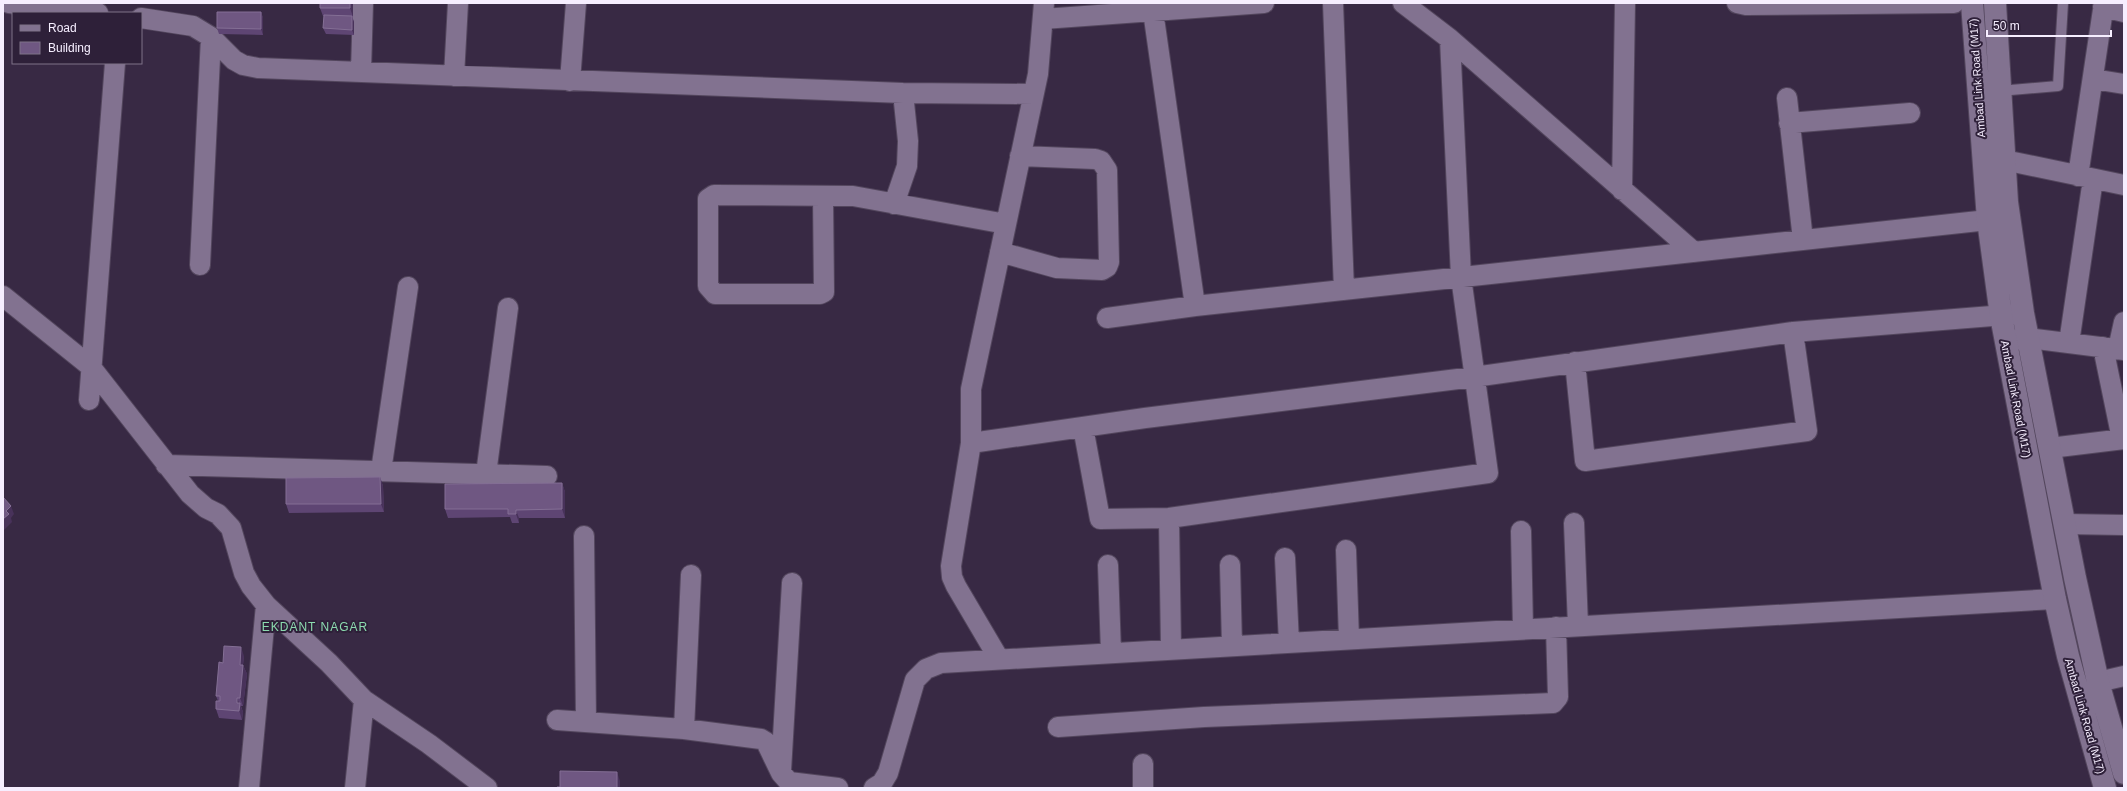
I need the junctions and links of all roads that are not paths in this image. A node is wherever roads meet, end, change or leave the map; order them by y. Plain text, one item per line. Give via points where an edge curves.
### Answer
1 (9, 3) edge
2 (363, 3) edge
3 (458, 3) edge
4 (576, 3) edge
5 (1264, 3) edge
6 (1333, 3) edge
7 (1403, 3) edge
8 (1625, 3) edge
9 (1737, 3) edge
10 (1954, 3) edge
11 (1972, 3) edge
12 (1995, 3) edge
13 (2063, 3) edge
14 (1230, 4) edge
15 (2103, 5) edge
16 (1043, 11) edge
17 (1153, 11) junction
18 (89, 12) edge
19 (2124, 12) edge
20 (142, 18) edge
21 (211, 37) junction
22 (1450, 39) junction
23 (115, 64) edge
24 (361, 71) junction
25 (454, 76) junction
26 (2093, 78) junction
27 (570, 81) junction
28 (2124, 84) edge
29 (2000, 91) junction
30 (903, 93) junction
31 (1033, 94) junction
32 (1787, 98) dead end
33 (1910, 113) dead end
34 (1790, 124) junction
35 (1020, 156) junction
36 (2004, 160) junction
37 (2085, 177) junction
38 (2124, 186) edge
39 (1622, 190) junction
40 (823, 196) junction
41 (894, 204) junction
42 (1988, 220) junction
43 (1006, 224) junction
44 (1803, 240) junction
45 (1000, 252) junction
46 (1694, 252) junction
47 (200, 265) dead end
48 (1462, 277) junction
49 (408, 288) dead end
50 (1344, 290) junction
51 (3, 296) edge
52 (1195, 306) junction
53 (508, 308) dead end
54 (2023, 313) junction
55 (2000, 316) junction
56 (1106, 318) dead end
57 (2124, 322) edge
58 (1793, 332) junction
59 (2028, 338) junction
60 (2005, 341) junction
61 (2069, 343) junction
62 (2115, 349) edge
63 (1575, 362) junction
64 (90, 366) junction
65 (1474, 377) junction
66 (89, 400) dead end
67 (1084, 427) junction
68 (2123, 439) edge
69 (971, 443) junction
70 (2050, 448) junction
71 (166, 465) junction
72 (381, 472) junction
73 (486, 474) junction
74 (547, 476) dead end
75 (1169, 518) junction
76 (1574, 523) dead end
77 (2065, 524) junction
78 (2124, 526) edge
79 (1521, 531) dead end
80 (584, 536) dead end
81 (1346, 550) dead end
82 (1285, 558) dead end
83 (1108, 565) dead end
84 (1230, 565) dead end
85 (691, 575) dead end
86 (2075, 578) junction
87 (792, 582) dead end
88 (2053, 590) junction
89 (266, 605) junction
90 (1578, 626) junction
91 (1556, 628) junction
92 (1523, 629) junction
93 (1349, 639) junction
94 (1289, 643) junction
95 (1232, 646) junction
96 (1171, 649) junction
97 (1111, 653) junction
98 (999, 659) junction
99 (2124, 676) edge
100 (2098, 682) junction
101 (364, 700) junction
102 (557, 720) dead end
103 (586, 722) junction
104 (1058, 727) dead end
105 (684, 729) junction
106 (1143, 764) dead end
107 (781, 773) junction
108 (2124, 773) edge
109 (249, 788) edge
110 (355, 788) edge
111 (487, 788) edge
112 (838, 788) edge
113 (874, 788) edge
114 (1143, 788) edge
115 (2105, 788) edge

1 - 18 street
2 - 24 street
3 - 25 street
4 - 27 street
5 - 14 street
6 - 50 street
7 - 22 street
8 - 39 street
9 - 10 street
11 - 42 main road, Ambad Link Road (M17)
12 - 29 main road, Ambad Link Road (M17)
13 - 29 lane via 2058,86
14 - 17 street
15 - 19 street
15 - 26 street
16 - 17 street
16 - 31 street via 1038,74
17 - 52 street
20 - 21 street via 193,26
21 - 24 street via 234,60 243,65 258,68
21 - 47 street
22 - 39 street
22 - 48 street
23 - 64 street
24 - 25 street
25 - 27 street
26 - 28 street
26 - 37 street
27 - 30 street
29 - 36 main road, Ambad Link Road (M17)
30 - 31 street
30 - 41 street via 908,141 907,166
31 - 35 street
32 - 34 street
33 - 34 street
34 - 44 street
35 - 43 street
35 - 45 street via 1095,159 1105,164 1109,262 1102,270 1067,269
36 - 37 street
36 - 54 main road, Ambad Link Road (M17) via 2010,225
37 - 38 street
37 - 61 street
39 - 46 street
40 - 40 street via 714,195 708,199 710,290 715,294 824,292
40 - 41 street via 853,196
41 - 43 street
42 - 44 street
42 - 55 main road, Ambad Link Road (M17)
43 - 45 street
44 - 46 street
45 - 69 street via 971,389
46 - 48 street
48 - 50 street
48 - 65 street
49 - 72 street
50 - 52 street
51 - 64 street
52 - 56 street
53 - 73 street
54 - 55 street
54 - 59 main road, Ambad Link Road (M17)
55 - 58 street
55 - 60 main road, Ambad Link Road (M17)
57 - 62 street
58 - 63 street
58 - 63 street via 1807,431 1585,461
59 - 60 street
59 - 61 street
59 - 70 main road, Ambad Link Road (M17)
60 - 88 main road, Ambad Link Road (M17)
61 - 62 street
62 - 68 street
63 - 65 street
64 - 66 street
64 - 71 street
65 - 67 street
65 - 75 street via 1488,473
67 - 69 street
67 - 75 street via 1100,519
68 - 70 street
69 - 98 street via 952,556 952,577
70 - 77 main road, Ambad Link Road (M17)
71 - 72 street
71 - 89 street via 197,502 226,520 231,528 244,573
72 - 73 street
73 - 74 street
75 - 96 street
76 - 90 street
77 - 78 street
77 - 86 main road, Ambad Link Road (M17)
79 - 92 street
80 - 103 street
81 - 93 street
82 - 94 street
83 - 97 street
84 - 95 street
85 - 105 street
86 - 88 main road
86 - 100 main road, Ambad Link Road (M17)
87 - 107 street
88 - 90 street
88 - 115 main road, Ambad Link Road (M17) via 2068,656
89 - 101 street via 329,663
89 - 109 street
90 - 91 street
91 - 92 street
91 - 104 street via 1558,697 1553,703 1204,717
92 - 93 street
93 - 94 street
94 - 95 street
95 - 96 street
96 - 97 street
97 - 98 street
98 - 113 street via 941,663 920,674 912,687 888,773 882,783
99 - 100 street
100 - 108 main road, Ambad Link Road (M17)
101 - 110 street
101 - 111 street via 429,744
102 - 103 street
103 - 105 street
105 - 107 street via 761,739 766,742
106 - 114 street
107 - 112 street via 795,784

